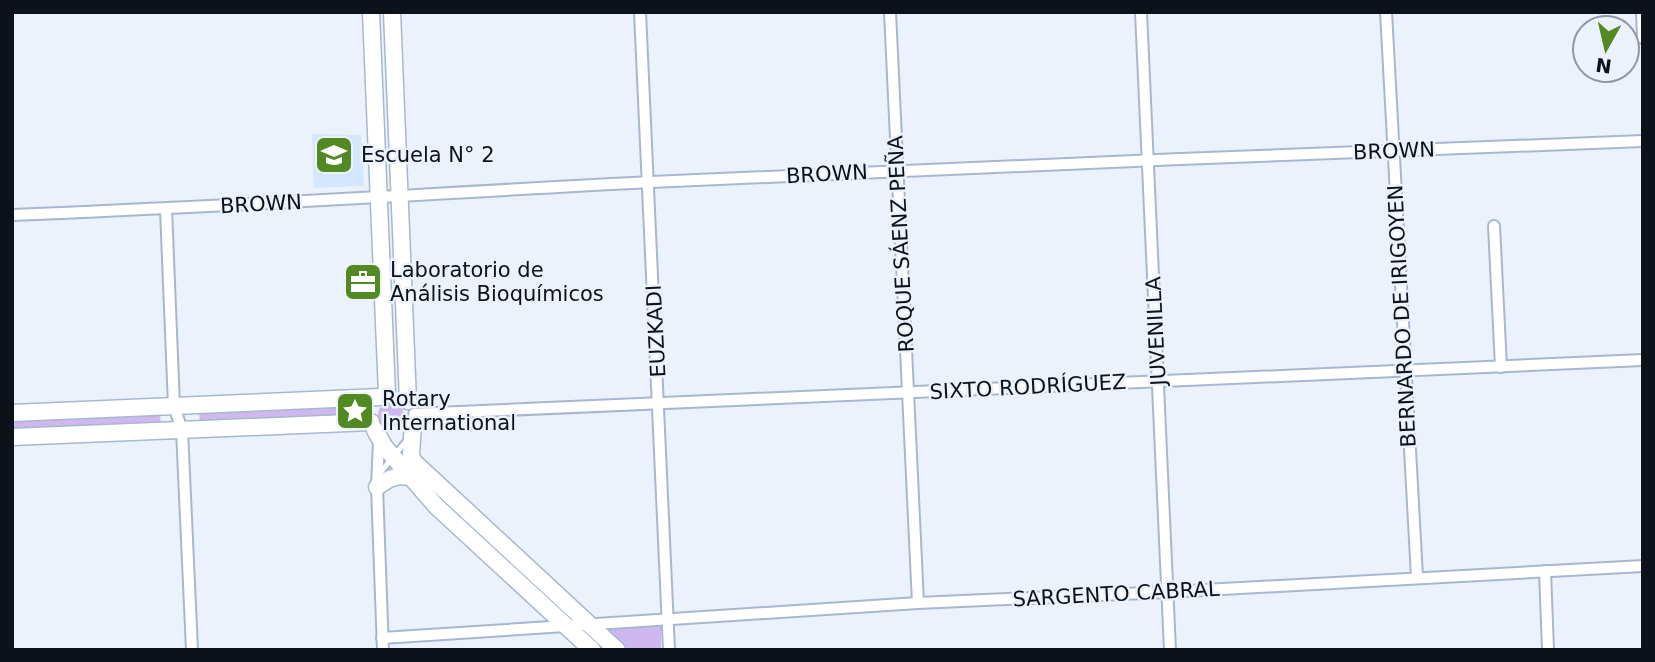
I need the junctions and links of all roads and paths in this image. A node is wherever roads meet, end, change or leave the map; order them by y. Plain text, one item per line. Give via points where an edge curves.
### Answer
1 (371, 12) edge
2 (392, 12) edge
3 (640, 12) edge
4 (890, 12) edge
5 (1141, 12) edge
6 (1386, 12) edge
7 (1642, 12) edge
8 (1643, 38) edge
9 (1643, 141) edge
10 (1393, 151) junction
11 (1148, 161) junction
12 (897, 171) junction
13 (649, 183) junction
14 (401, 195) junction
15 (379, 197) junction
16 (166, 209) junction
17 (12, 215) edge
18 (1494, 226) dead end
19 (1643, 360) edge
20 (1501, 367) junction
21 (1405, 372) junction
22 (1159, 381) junction
23 (908, 392) junction
24 (384, 396) junction
25 (659, 403) junction
26 (174, 406) junction
27 (12, 413) edge
28 (411, 418) junction
29 (182, 430) junction
30 (375, 430) junction
31 (12, 437) edge
32 (393, 457) junction
33 (410, 477) junction
34 (377, 482) junction
35 (435, 483) junction
36 (477, 532) junction
37 (1643, 566) edge
38 (1545, 571) junction
39 (1417, 577) junction
40 (1168, 592) junction
41 (918, 603) junction
42 (668, 617) junction
43 (567, 625) junction
44 (593, 628) junction
45 (382, 638) junction
46 (589, 649) edge
47 (192, 650) edge
48 (383, 650) edge
49 (617, 650) edge
50 (669, 650) edge
51 (1170, 650) edge
52 (1548, 650) edge

1 - 15 main road
2 - 14 main road
3 - 13 street, EUZKADI
4 - 12 street, ROQUE SÁENZ PEÑA
5 - 11 street, JUVENILLA
6 - 10 street, BERNARDO DE IRIGOYEN
7 - 8 street
9 - 10 street, BROWN
10 - 11 street, BROWN
10 - 21 street, BERNARDO DE IRIGOYEN
11 - 12 street, BROWN
11 - 22 street, JUVENILLA
12 - 13 street, BROWN
12 - 23 street, ROQUE SÁENZ PEÑA
13 - 14 street, BROWN
13 - 25 street, EUZKADI
14 - 15 street, BROWN
14 - 28 main road
15 - 16 street, BROWN
15 - 24 main road
16 - 17 street, BROWN
16 - 26 street
18 - 20 street
19 - 20 street, SIXTO RODRÍGUEZ
20 - 21 street, SIXTO RODRÍGUEZ
21 - 22 street, SIXTO RODRÍGUEZ
21 - 39 street, BERNARDO DE IRIGOYEN
22 - 23 street, SIXTO RODRÍGUEZ
22 - 40 street, JUVENILLA
23 - 25 street, SIXTO RODRÍGUEZ
23 - 41 street, ROQUE SÁENZ PEÑA
24 - 26 main road
24 - 28 main road via 399,395
24 - 30 main road via 370,411
25 - 28 street, SIXTO RODRÍGUEZ
25 - 42 street, EUZKADI
26 - 27 main road
26 - 29 street
28 - 30 main road via 399,437 386,437
28 - 32 lane
28 - 35 main road via 413,461
29 - 30 main road
29 - 31 main road
29 - 47 street
30 - 32 main road
30 - 34 street
32 - 33 main road
32 - 34 lane
33 - 34 main road via 397,475
33 - 35 main road
33 - 36 main road via 436,506
34 - 45 street
35 - 36 main road
36 - 43 main road
36 - 44 main road
37 - 38 street, SARGENTO CABRAL
38 - 39 street, SARGENTO CABRAL
38 - 52 street
39 - 40 street, SARGENTO CABRAL
40 - 41 street, SARGENTO CABRAL
40 - 51 street, JUVENILLA
41 - 42 street, SARGENTO CABRAL
42 - 44 street, SARGENTO CABRAL
42 - 50 street, EUZKADI
43 - 44 street, SARGENTO CABRAL
43 - 45 street, SARGENTO CABRAL
43 - 46 main road
44 - 46 street
44 - 49 main road
45 - 48 street

